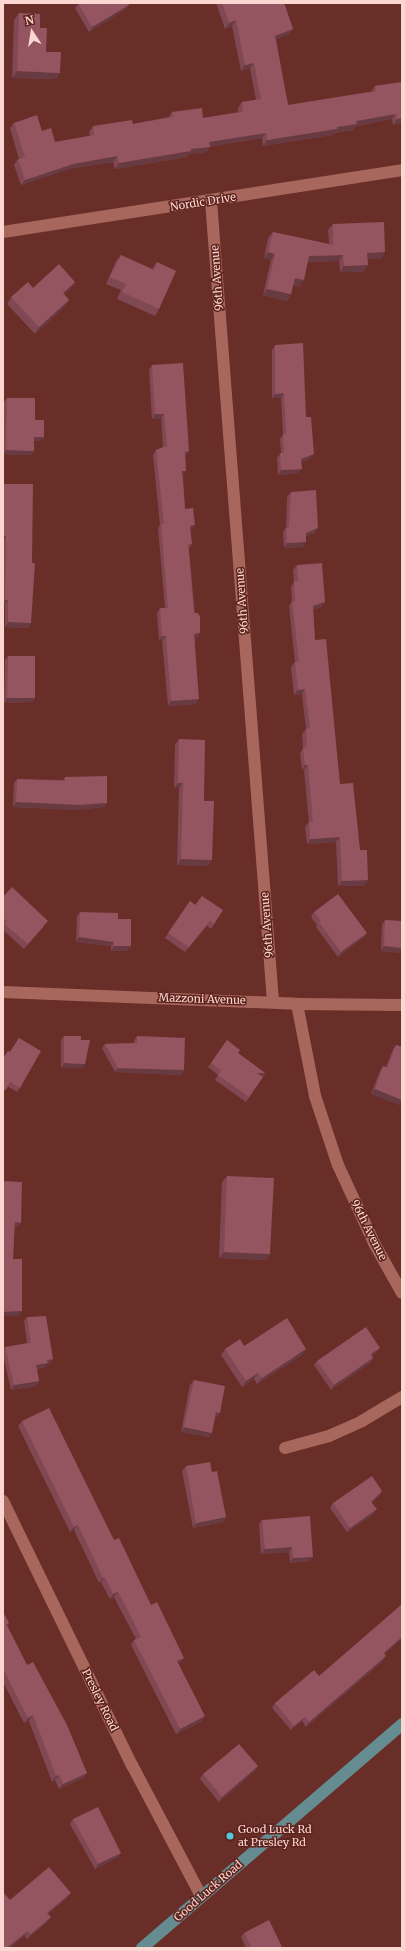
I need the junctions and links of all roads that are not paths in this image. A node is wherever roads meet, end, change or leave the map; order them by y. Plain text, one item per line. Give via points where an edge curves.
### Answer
1 (402, 170) edge
2 (212, 201) junction
3 (3, 232) edge
4 (3, 992) edge
5 (273, 1002) junction
6 (297, 1004) junction
7 (402, 1005) edge
8 (402, 1293) edge
9 (402, 1397) edge
10 (285, 1448) dead end
11 (3, 1501) edge
12 (402, 1724) edge
13 (202, 1896) junction
14 (142, 1948) edge

1 - 2 street, Nordic Drive
2 - 3 street, Nordic Drive
2 - 5 street, 96th Avenue
4 - 5 street, Mazzoni Avenue
5 - 6 street, Mazzoni Avenue
6 - 7 street, Mazzoni Avenue
6 - 8 street, 96th Avenue via 315,1096 338,1165 374,1243
9 - 10 street via 362,1421 329,1436
11 - 13 street, Presley Road via 132,1764
12 - 13 main road, Good Luck Road
13 - 14 main road, Good Luck Road

